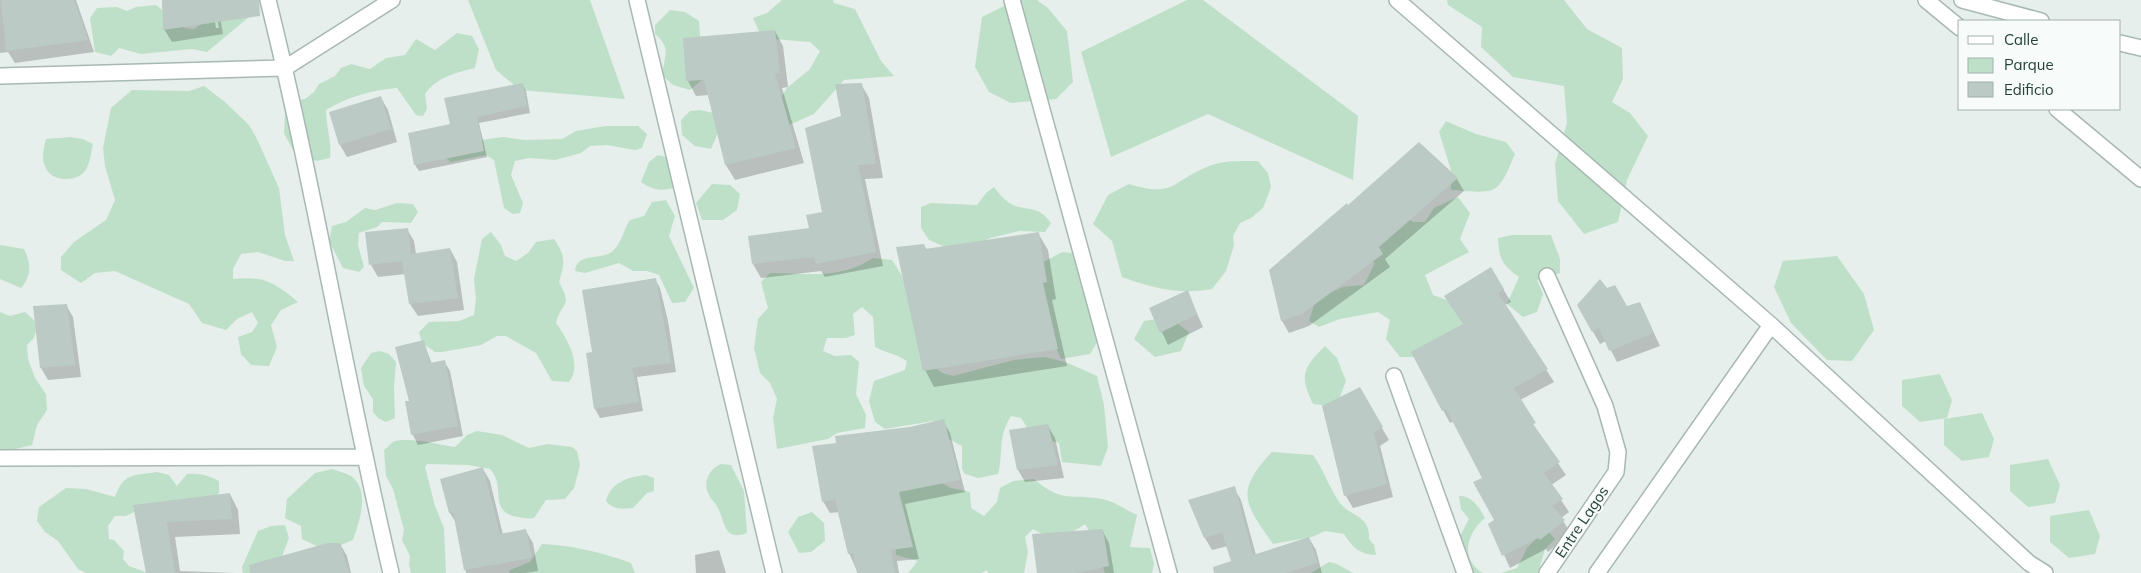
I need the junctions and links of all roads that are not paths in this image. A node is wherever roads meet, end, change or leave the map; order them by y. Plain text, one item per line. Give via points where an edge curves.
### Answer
1 (268, 0) edge
2 (392, 0) edge
3 (637, 0) edge
4 (1012, 0) edge
5 (1397, 0) edge
6 (1926, 0) edge
7 (1962, 0) edge
8 (2037, 20) edge
9 (1958, 26) edge
10 (2121, 43) edge
11 (2141, 48) edge
12 (285, 68) junction
13 (0, 76) edge
14 (2058, 110) edge
15 (2141, 179) edge
16 (1547, 276) dead end
17 (1771, 325) junction
18 (1394, 376) dead end
19 (363, 457) junction
20 (0, 458) edge
21 (391, 573) edge
22 (774, 573) edge
23 (1169, 573) edge
24 (1465, 573) edge
25 (1547, 573) edge
26 (1597, 573) edge
27 (2045, 573) edge

1 - 12 street
2 - 12 street
3 - 22 street
4 - 23 street
5 - 17 street
6 - 9 street
7 - 8 street
10 - 11 street
12 - 13 street
12 - 19 street
14 - 15 street
16 - 25 street, Entre Lagos via 1605,406 1618,452 1616,472
17 - 26 street
17 - 27 street via 2029,563
18 - 24 street
19 - 20 street
19 - 21 street

